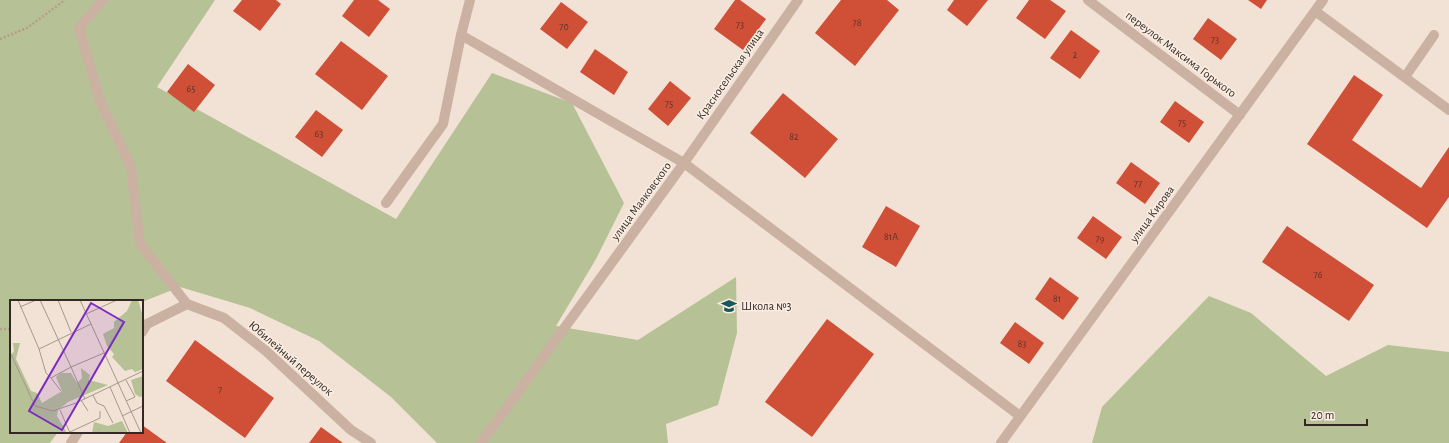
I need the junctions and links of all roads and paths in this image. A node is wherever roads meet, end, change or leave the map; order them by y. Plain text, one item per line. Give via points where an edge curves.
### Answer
1 (64, 0) edge
2 (103, 0) edge
3 (470, 0) edge
4 (798, 0) edge
5 (1088, 0) edge
6 (1323, 0) edge
7 (1315, 11) junction
8 (461, 35) junction
9 (1434, 35) dead end
10 (0, 39) edge
11 (1405, 77) junction
12 (1449, 110) edge
13 (1240, 115) junction
14 (684, 163) junction
15 (386, 203) dead end
16 (187, 304) junction
17 (143, 331) edge
18 (1020, 416) junction
19 (77, 433) edge
20 (71, 443) edge
21 (371, 443) edge
22 (481, 443) edge
23 (1001, 443) edge

1 - 10 path via 26,28
2 - 16 street via 79,28 100,101 131,167 140,244
3 - 8 street
4 - 14 street, Красносельская улица
5 - 13 street, переулок Максима Горького
6 - 7 street, улица Кирова
7 - 11 street
7 - 13 street, улица Кирова
8 - 14 street, улица Маяковского
8 - 15 street via 443,124
9 - 11 street
11 - 12 street
13 - 18 street, улица Кирова
14 - 18 street
14 - 22 street, улица Маяковского
16 - 17 street via 148,324
16 - 21 street, Юбилейный переулок via 224,318 266,351 351,430
18 - 23 street, улица Кирова
19 - 20 street

